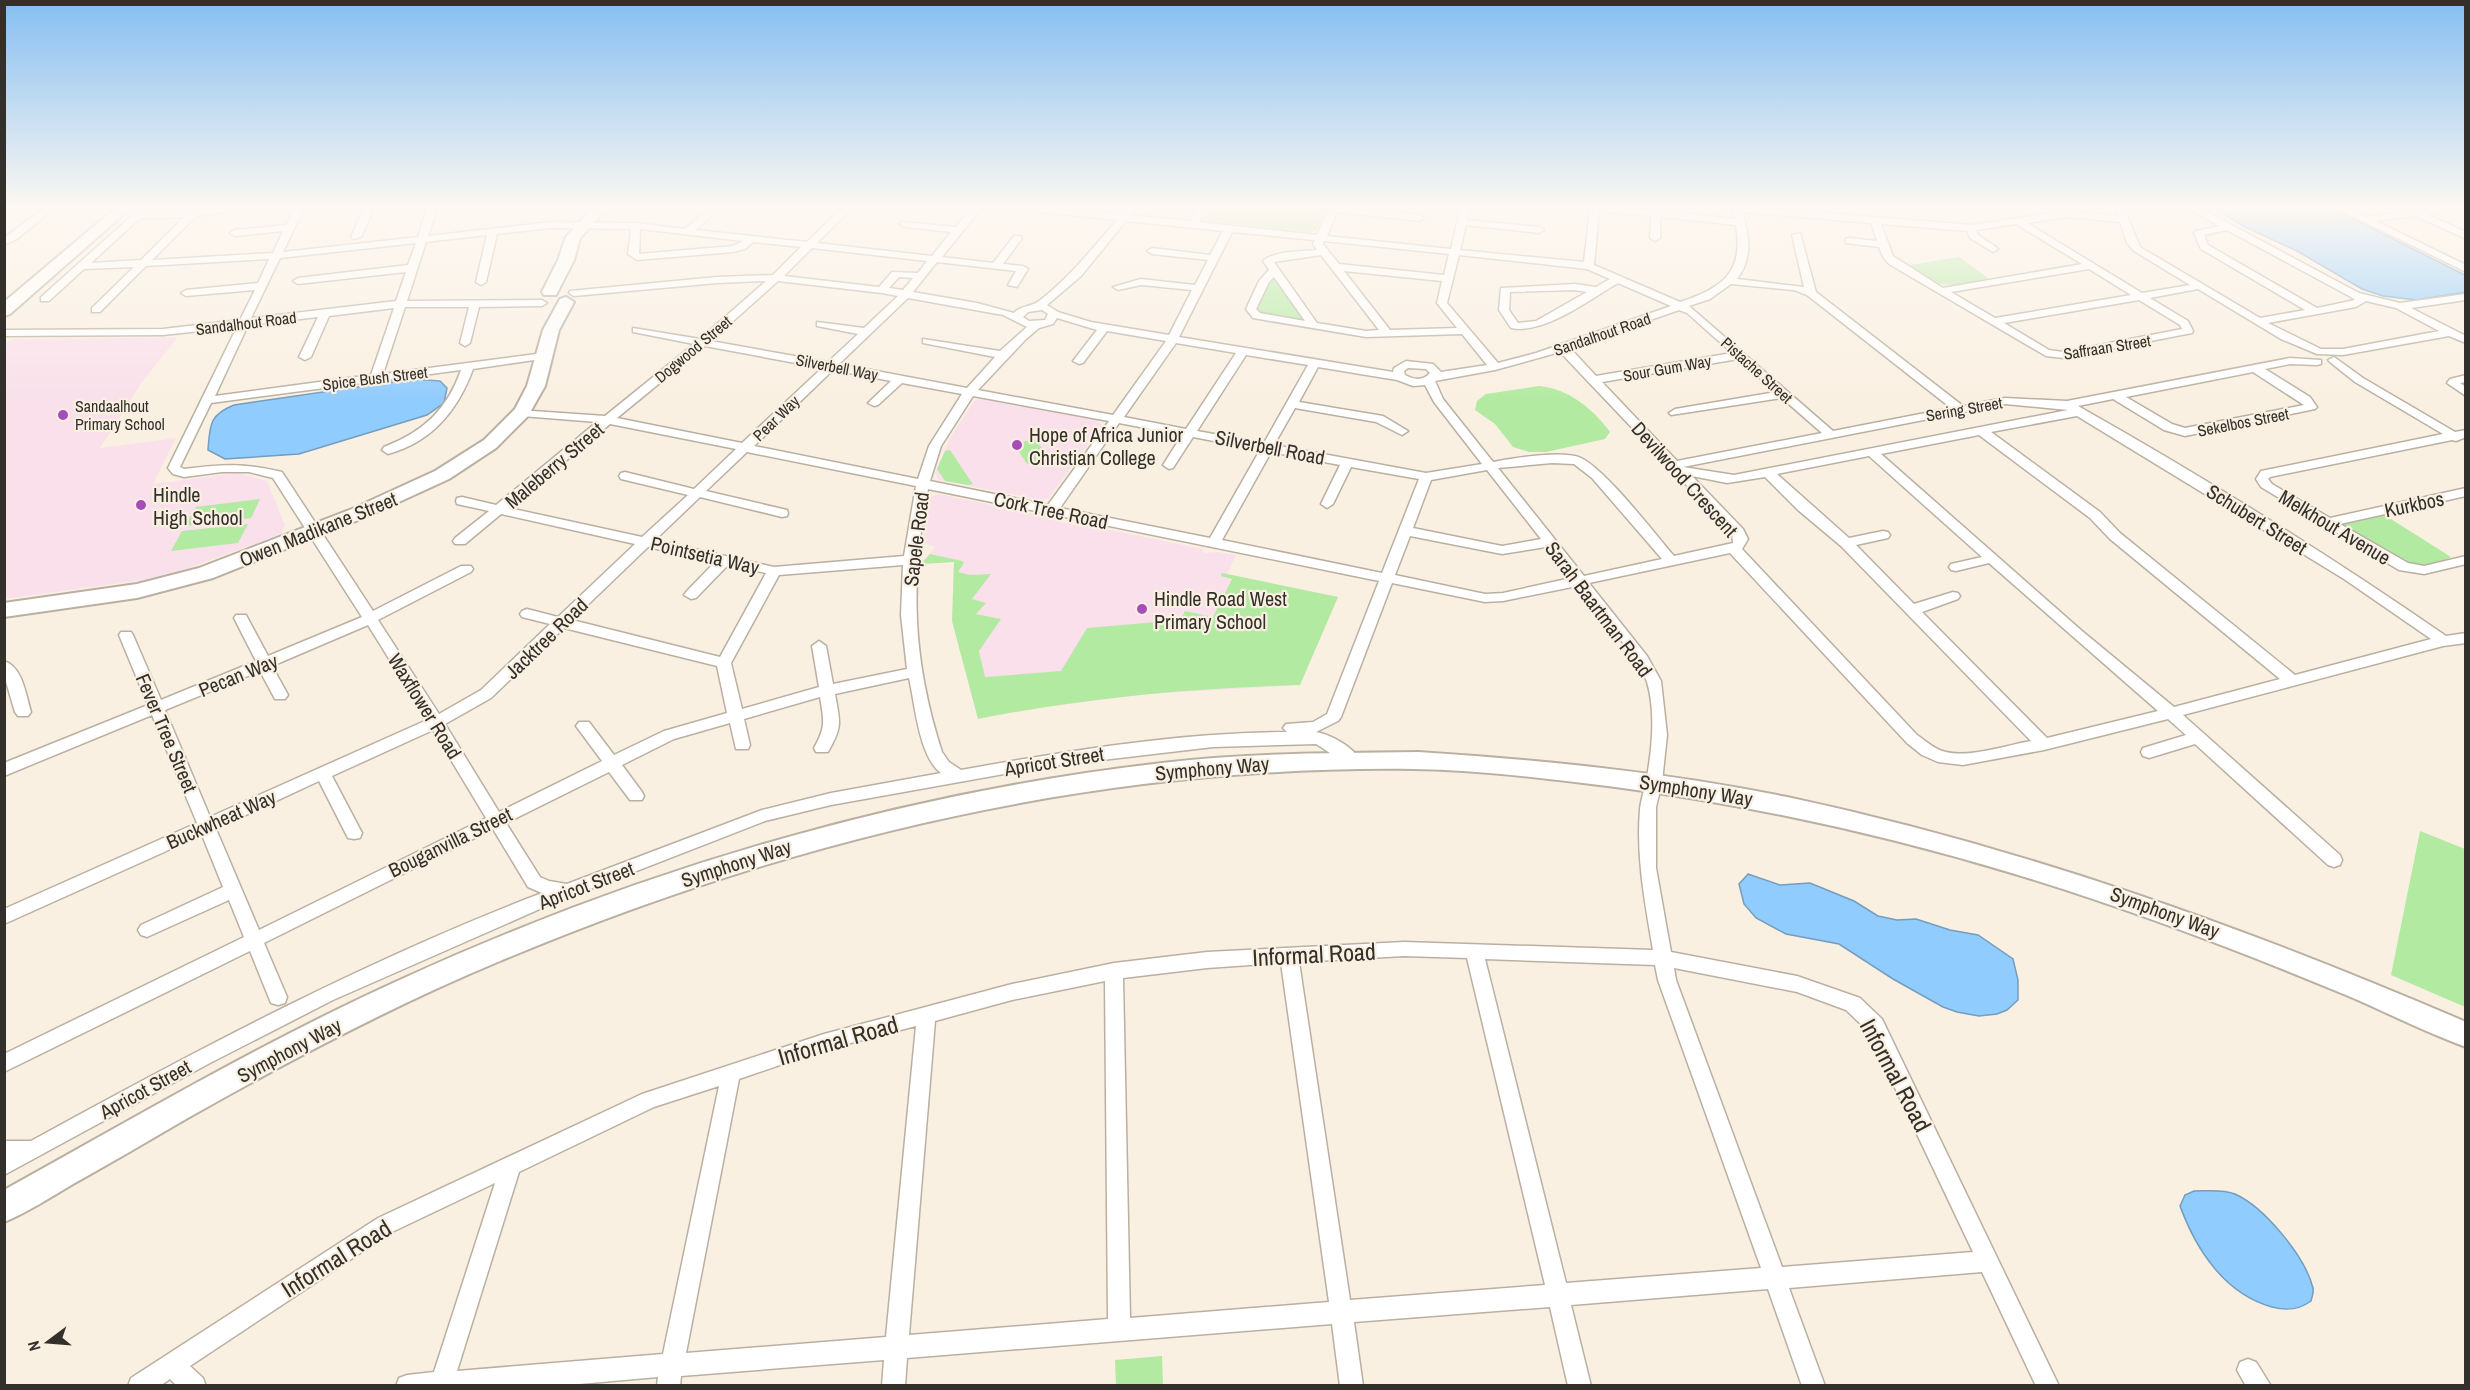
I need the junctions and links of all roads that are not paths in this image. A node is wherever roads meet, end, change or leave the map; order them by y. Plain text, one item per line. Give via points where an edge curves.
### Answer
1 (49, 271) edge
2 (77, 271) edge
3 (135, 271) edge
4 (269, 271) edge
5 (386, 271) edge
6 (410, 271) edge
7 (484, 271) edge
8 (560, 271) edge
9 (567, 271) edge
10 (783, 271) edge
11 (925, 271) edge
12 (1022, 271) edge
13 (1080, 271) edge
14 (1208, 271) edge
15 (1274, 271) joint
16 (1338, 271) edge
17 (1375, 271) edge
18 (1450, 271) edge
19 (1601, 271) edge
20 (1736, 271) edge
21 (1806, 271) edge
22 (1908, 271) edge
23 (2061, 271) edge
24 (2098, 271) edge
25 (2174, 271) edge
26 (2245, 271) edge
27 (2311, 271) edge
28 (921, 276) junction
29 (776, 278) junction
30 (1448, 278) junction
31 (1619, 278) junction
32 (1730, 280) junction
33 (298, 281) dead end
34 (481, 282) dead end
35 (1013, 285) dead end
36 (262, 286) junction
37 (2200, 286) junction
38 (1118, 287) dead end
39 (1199, 288) junction
40 (1061, 289) junction
41 (882, 290) junction
42 (1597, 290) junction
43 (1941, 291) junction
44 (186, 293) dead end
45 (1811, 293) junction
46 (906, 294) junction
47 (570, 296) junction
48 (2358, 296) junction
49 (2140, 297) junction
50 (2466, 297) edge
51 (45, 298) dead end
52 (546, 298) junction
53 (475, 303) junction
54 (400, 304) junction
55 (977, 306) junction
56 (1683, 306) junction
57 (2400, 306) junction
58 (1039, 307) junction
59 (1026, 308) junction
60 (96, 310) dead end
61 (4, 311) edge
62 (2315, 311) junction
63 (1053, 312) junction
64 (325, 313) junction
65 (1018, 320) junction
66 (2259, 321) junction
67 (1994, 322) junction
68 (244, 323) junction
69 (821, 324) dead end
70 (1040, 324) junction
71 (1089, 325) junction
72 (1313, 325) junction
73 (1105, 327) junction
74 (551, 330) junction
75 (638, 330) dead end
76 (1464, 331) junction
77 (867, 332) junction
78 (2450, 332) junction
79 (4, 333) edge
80 (1387, 334) junction
81 (1172, 339) junction
82 (2466, 340) edge
83 (927, 341) dead end
84 (703, 342) junction
85 (465, 343) dead end
86 (1563, 348) junction
87 (1006, 350) junction
88 (1243, 350) junction
89 (1740, 355) junction
90 (544, 356) junction
91 (2315, 356) junction
92 (305, 357) dead end
93 (2337, 357) junction
94 (1079, 361) dead end
95 (1315, 362) junction
96 (468, 366) junction
97 (830, 366) junction
98 (1429, 366) junction
99 (1495, 367) junction
100 (2255, 368) junction
101 (1478, 369) junction
102 (1404, 375) junction
103 (376, 378) junction
104 (2466, 378) edge
105 (899, 379) junction
106 (1432, 379) junction
107 (2359, 380) junction
108 (1594, 381) junction
109 (972, 392) junction
110 (2466, 393) edge
111 (1784, 394) junction
112 (2114, 395) junction
113 (207, 400) junction
114 (1438, 400) junction
115 (874, 403) dead end
116 (1292, 404) junction
117 (1960, 409) junction
118 (2072, 409) junction
119 (522, 412) junction
120 (1674, 413) dead end
121 (1117, 419) junction
122 (609, 420) junction
123 (1402, 431) dead end
124 (1982, 431) junction
125 (1191, 432) junction
126 (1830, 434) junction
127 (2459, 434) edge
128 (2466, 443) edge
129 (745, 447) junction
130 (1267, 447) junction
131 (388, 450) dead end
132 (1872, 452) junction
133 (1347, 462) junction
134 (1169, 465) dead end
135 (1489, 465) junction
136 (1678, 468) junction
137 (1768, 473) junction
138 (625, 476) dead end
139 (1426, 477) junction
140 (923, 484) junction
141 (697, 493) junction
142 (2464, 494) edge
143 (462, 501) dead end
144 (1327, 504) dead end
145 (1052, 509) junction
146 (500, 510) junction
147 (782, 513) dead end
148 (2327, 523) junction
149 (315, 531) junction
150 (1407, 531) junction
151 (1883, 535) dead end
152 (460, 542) dead end
153 (646, 542) junction
154 (1549, 542) junction
155 (1846, 543) junction
156 (1214, 544) junction
157 (1733, 548) junction
158 (1993, 558) junction
159 (725, 560) junction
160 (912, 560) junction
161 (2466, 560) edge
162 (1671, 561) junction
163 (1956, 567) dead end
164 (466, 569) dead end
165 (774, 571) junction
166 (1388, 578) junction
167 (1580, 581) junction
168 (691, 595) dead end
169 (1953, 596) dead end
170 (4, 610) edge
171 (1912, 610) junction
172 (527, 614) dead end
173 (241, 618) dead end
174 (370, 619) junction
175 (560, 624) junction
176 (126, 635) dead end
177 (2466, 638) edge
178 (2443, 641) junction
179 (819, 646) dead end
180 (724, 663) junction
181 (264, 664) junction
182 (4, 666) edge
183 (915, 672) junction
184 (2292, 681) junction
185 (828, 690) junction
186 (280, 695) dead end
187 (156, 708) junction
188 (23, 712) dead end
189 (2171, 713) junction
190 (735, 715) junction
191 (436, 722) junction
192 (584, 726) dead end
193 (2196, 738) junction
194 (1213, 741) junction
195 (2044, 744) junction
196 (742, 745) dead end
197 (822, 748) dead end
198 (2150, 752) dead end
199 (936, 757) junction
200 (1353, 761) junction
201 (612, 763) junction
202 (4, 770) edge
203 (323, 773) junction
204 (961, 776) junction
205 (1654, 782) junction
206 (915, 786) junction
207 (636, 796) dead end
208 (496, 819) junction
209 (205, 826) junction
210 (354, 833) dead end
211 (2334, 860) dead end
212 (534, 882) junction
213 (232, 891) junction
214 (568, 891) junction
215 (511, 913) junction
216 (4, 917) edge
217 (147, 930) dead end
218 (253, 940) junction
219 (1474, 950) junction
220 (1289, 955) junction
221 (1663, 958) junction
222 (1114, 971) junction
223 (278, 997) dead end
224 (926, 1015) junction
225 (2466, 1035) edge
226 (4, 1064) edge
227 (731, 1072) junction
228 (36, 1148) junction
229 (4, 1150) edge
230 (4, 1166) edge
231 (510, 1167) junction
232 (4, 1207) edge
233 (1988, 1261) junction
234 (1775, 1278) junction
235 (1558, 1295) junction
236 (1341, 1312) junction
237 (1119, 1330) junction
238 (896, 1347) junction
239 (171, 1365) junction
240 (670, 1375) edge
241 (442, 1384) edge
242 (140, 1386) edge
243 (195, 1386) edge
244 (407, 1386) edge
245 (892, 1386) edge
246 (1352, 1386) edge
247 (1580, 1386) edge
248 (1814, 1386) edge
249 (2048, 1386) edge

1 - 61 main road
2 - 51 street
3 - 60 street
4 - 36 street
5 - 33 street
6 - 54 street
7 - 34 street
8 - 52 main road
9 - 47 main road
10 - 29 street, Dogwood Street
11 - 28 street, Pear Way
12 - 35 street
13 - 40 street
14 - 39 street
15 - 72 street
15 - 72 street via 1264,281 1252,312
16 - 80 street
17 - 30 street
18 - 30 street
19 - 31 street, Pistache Street
20 - 32 street, Sandalhout Road
21 - 45 street
22 - 43 street, Saffraan Street
23 - 43 street
24 - 49 street, Saffraan Street
25 - 37 street
26 - 62 street
27 - 48 street
28 - 41 street via 896,274
28 - 46 street, Pear Way
29 - 41 street
29 - 47 street via 717,280
29 - 84 street, Dogwood Street
30 - 76 street via 1442,303
31 - 42 street
31 - 56 street, Pistache Street
32 - 45 street via 1796,287
32 - 56 street, Sandalhout Road via 1706,297
36 - 44 street
36 - 68 street
37 - 49 street
37 - 66 street
38 - 39 street via 1135,282
39 - 81 street
40 - 58 street
40 - 63 street
41 - 46 street
42 - 42 street via 1507,289 1504,310 1515,326 1526,327
43 - 67 street, Saffraan Street
45 - 117 street
46 - 55 street
46 - 77 street, Pear Way
47 - 52 main road
47 - 74 main road, Owen Madikane Street
48 - 57 street
48 - 62 street via 2360,302 2356,304
49 - 67 street
49 - 67 street, Saffraan Street via 2184,323 2188,331 2055,355 2038,350
50 - 57 street
52 - 53 street, Sandalhout Road
52 - 74 main road, Owen Madikane Street
53 - 54 street, Sandalhout Road
53 - 85 street
54 - 64 street, Sandalhout Road
54 - 103 street
55 - 59 street
55 - 65 street
56 - 86 street, Sandalhout Road
56 - 89 street, Pistache Street
57 - 78 street
58 - 59 street
58 - 63 street
59 - 65 street via 1018,314
62 - 66 street
63 - 70 street, Sapele Road via 1052,319
63 - 71 street
64 - 68 street, Sandalhout Road
64 - 92 street
65 - 70 street
65 - 87 street, Sapele Road
66 - 91 street
68 - 79 street, Sandalhout Road via 163,332
68 - 113 street
69 - 77 street
70 - 71 street
70 - 87 street, Sapele Road
71 - 73 street
72 - 80 street
73 - 81 street
73 - 94 street
74 - 90 main road, Owen Madikane Street
75 - 84 street, Silverbell Way
76 - 80 street
76 - 99 street
77 - 97 street, Pear Way
78 - 82 street
78 - 93 street
81 - 88 street
81 - 121 street
83 - 87 street
84 - 97 street, Silverbell Way
84 - 122 street, Dogwood Street
86 - 99 street, Sandalhout Road
86 - 108 street, Devilwood Crescent
87 - 109 street, Sapele Road
88 - 95 street
88 - 125 street
89 - 108 street, Sour Gum Way
89 - 111 street, Pistache Street
90 - 96 street, Spice Bush Street
90 - 119 main road, Owen Madikane Street via 536,386
91 - 93 street
91 - 100 street, Sering Street
91 - 107 street
93 - 107 street
95 - 102 street
95 - 116 street
96 - 103 street, Spice Bush Street
96 - 131 street via 458,397 447,412 421,435
97 - 105 street, Silverbell Way
97 - 129 street, Pear Way
98 - 101 street
98 - 102 street via 1414,363
98 - 106 street, Sarah Baartman Road via 1436,373
99 - 101 street, Sandalhout Road
100 - 112 street, Sering Street
100 - 112 street, Sekelbos Street via 2306,399 2311,407 2185,432 2168,427
101 - 106 street
102 - 106 street
102 - 114 street, Sarah Baartman Road
103 - 113 street, Spice Bush Street
104 - 110 street via 2453,383
105 - 109 street, Silverbell Way
105 - 115 street
106 - 114 street, Sarah Baartman Road
107 - 127 street
108 - 136 street, Devilwood Crescent
109 - 121 street, Silverbell Road
109 - 140 street, Sapele Road via 940,436
111 - 120 street
111 - 126 street, Pistache Street
112 - 118 street, Sering Street
113 - 149 street, Waxflower Road via 175,470 271,471 284,482
114 - 135 street, Sarah Baartman Road
116 - 123 street via 1354,414 1386,422
116 - 130 street
117 - 118 street, Sering Street via 2010,400
117 - 126 street, Sering Street
118 - 124 street
118 - 178 street, Schubert Street via 2349,576
119 - 122 street, Cork Tree Road
119 - 149 main road, Owen Madikane Street via 490,444 442,475
121 - 125 street, Silverbell Road
121 - 145 street
122 - 129 street, Cork Tree Road
122 - 146 street, Maleberry Street
124 - 132 street
124 - 184 street via 2095,516
125 - 130 street, Silverbell Road
125 - 134 street
126 - 136 street, Sering Street
127 - 128 street
127 - 148 street, Melkhout Avenue via 2262,477 2267,487
129 - 140 street, Cork Tree Road
129 - 141 street, Pear Way
130 - 133 street, Silverbell Road
130 - 156 street
132 - 137 street
132 - 158 street
133 - 139 street, Silverbell Road
133 - 144 street
135 - 139 street
135 - 154 street, Sarah Baartman Road
135 - 162 street via 1552,459 1581,463
136 - 137 street via 1729,480
136 - 157 street, Devilwood Crescent via 1741,535 1741,542
137 - 155 street
138 - 141 street
139 - 150 street, Apricot Street
140 - 145 street, Cork Tree Road
140 - 160 street, Sapele Road
141 - 147 street
141 - 153 street, Pear Way
142 - 148 street, Kurkbos
143 - 146 street, Maleberry Street
145 - 156 street, Cork Tree Road
146 - 152 street, Maleberry Street
146 - 153 street, Pointsetia Way
148 - 161 street, Melkhout Avenue via 2409,569 2424,570
149 - 170 main road, Owen Madikane Street via 173,582 113,595
149 - 174 street, Waxflower Road
150 - 154 street via 1502,550
150 - 166 street, Apricot Street
151 - 155 street
153 - 159 street, Pointsetia Way
153 - 175 street, Jacktree Road
154 - 167 street, Sarah Baartman Road
155 - 171 street
156 - 166 street, Cork Tree Road
157 - 162 street, Devilwood Crescent
157 - 195 street via 1911,739 1928,751 1944,758 1963,759
158 - 163 street
158 - 189 street
159 - 165 street, Pointsetia Way
159 - 168 street
160 - 165 street, Pointsetia Way
160 - 183 street, Sapele Road via 908,616
162 - 167 street, Devilwood Crescent
164 - 174 street, Pecan Way
165 - 180 street
166 - 167 street, Cork Tree Road via 1491,598
166 - 194 street, Apricot Street via 1333,717 1316,727 1238,731
167 - 205 street, Sarah Baartman Road via 1642,659 1654,681 1659,735
169 - 171 street
171 - 195 street
172 - 175 street
173 - 181 street
174 - 181 street, Pecan Way
174 - 191 street, Waxflower Road
175 - 180 street
175 - 191 street, Jacktree Road via 486,694
176 - 187 street, Fever Tree Street
177 - 178 street
178 - 184 street
179 - 185 street
180 - 190 street
181 - 186 street
181 - 187 street, Pecan Way
182 - 188 street via 11,672
183 - 185 street, Bouganvilla Street
183 - 199 street, Sapele Road
184 - 189 street
185 - 190 street, Bouganvilla Street
185 - 197 street via 832,728
187 - 202 street, Pecan Way
187 - 209 street, Fever Tree Street
189 - 193 street
189 - 195 street
190 - 196 street
190 - 201 street, Bouganvilla Street via 669,735
191 - 203 street, Buckwheat Way
191 - 208 street, Waxflower Road
192 - 201 street
193 - 198 street
193 - 211 street
194 - 200 street, Apricot Street via 1318,738
194 - 204 street, Apricot Street via 1090,754
199 - 204 street via 946,770
199 - 206 street
200 - 205 main road, Symphony Way via 1539,768
200 - 232 main road, Symphony Way via 1187,769 1045,787 841,831 709,870 546,930 374,1005
201 - 207 street
201 - 208 street, Bouganvilla Street
203 - 209 street, Buckwheat Way
203 - 210 street
204 - 206 street, Apricot Street
205 - 221 street, Sarah Baartman Road via 1648,807 1648,868
205 - 225 main road, Symphony Way via 1849,818 2061,876 2260,947
206 - 214 street, Apricot Street via 831,799 762,816
208 - 212 street, Waxflower Road
208 - 218 street, Bouganvilla Street
209 - 213 street, Fever Tree Street
209 - 216 street, Buckwheat Way
212 - 214 street
212 - 215 street
213 - 217 street
213 - 218 street, Fever Tree Street
214 - 215 street, Apricot Street
215 - 228 street, Apricot Street via 326,994
218 - 223 street, Fever Tree Street
218 - 226 street, Bouganvilla Street
219 - 220 street, Informal Road
219 - 221 street, Informal Road
219 - 235 street
220 - 222 street, Informal Road
220 - 236 street
221 - 233 street, Informal Road via 1797,984 1844,999 1862,1010 1875,1025
221 - 234 street, Sarah Baartman Road via 1667,980
222 - 224 street, Informal Road
222 - 237 street
224 - 227 street, Informal Road
224 - 238 street
227 - 231 street, Informal Road via 649,1100
227 - 240 street
228 - 229 street
228 - 230 street, Apricot Street
231 - 239 street, Informal Road via 385,1225
231 - 241 street
233 - 234 street
233 - 249 street, Informal Road
234 - 235 street
234 - 248 street, Sarah Baartman Road
235 - 236 street
235 - 247 street
236 - 237 street
236 - 246 street
237 - 238 street
238 - 240 street
238 - 245 street
239 - 242 street, Informal Road
239 - 243 street
240 - 241 street
241 - 244 street

